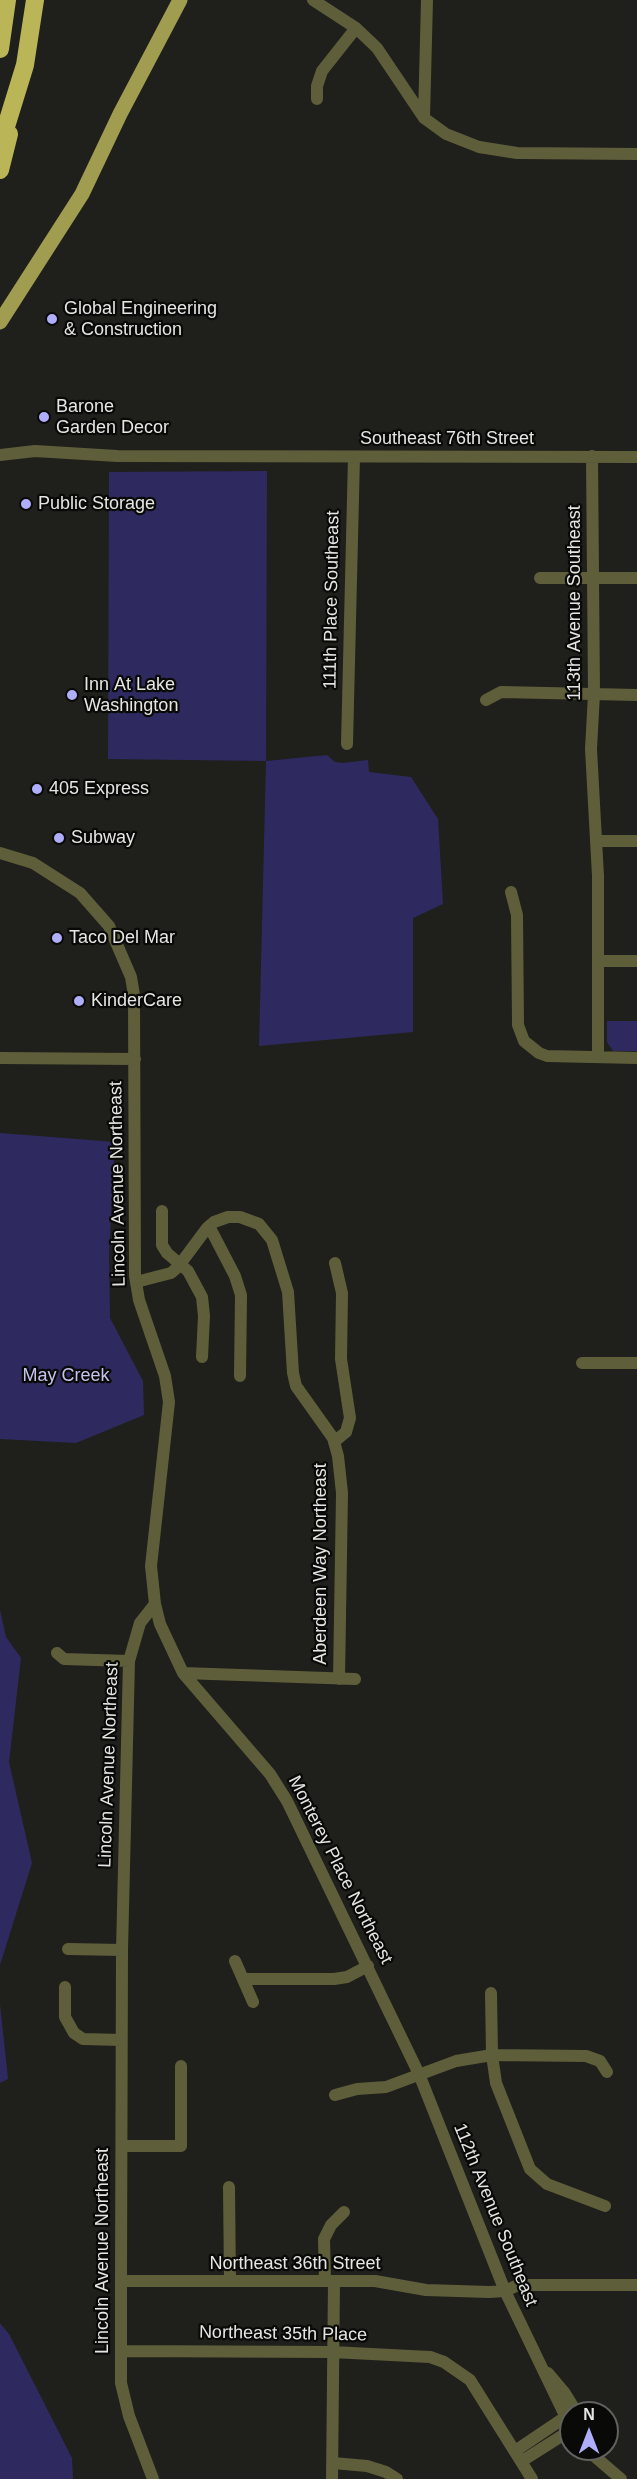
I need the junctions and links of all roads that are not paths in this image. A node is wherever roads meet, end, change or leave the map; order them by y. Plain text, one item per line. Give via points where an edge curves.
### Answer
1 (7, 0) edge
2 (34, 0) edge
3 (180, 0) edge
4 (313, 0) edge
5 (427, 0) edge
6 (356, 28) junction
7 (0, 49) edge
8 (317, 99) dead end
9 (16, 100) junction
10 (424, 118) junction
11 (0, 146) edge
12 (637, 154) edge
13 (0, 170) edge
14 (0, 322) edge
15 (0, 455) edge
16 (592, 456) junction
17 (354, 457) junction
18 (637, 457) edge
19 (540, 578) dead end
20 (593, 578) junction
21 (637, 578) edge
22 (594, 694) junction
23 (637, 695) edge
24 (486, 700) dead end
25 (347, 744) dead end
26 (596, 841) junction
27 (637, 841) edge
28 (0, 853) edge
29 (511, 892) dead end
30 (598, 961) junction
31 (637, 961) edge
32 (598, 1057) junction
33 (0, 1058) edge
34 (637, 1058) edge
35 (135, 1059) junction
36 (162, 1211) dead end
37 (209, 1226) junction
38 (335, 1263) dead end
39 (181, 1264) junction
40 (136, 1282) junction
41 (202, 1357) dead end
42 (582, 1363) dead end
43 (637, 1364) edge
44 (240, 1376) dead end
45 (334, 1442) junction
46 (154, 1604) junction
47 (57, 1653) dead end
48 (129, 1661) junction
49 (183, 1673) junction
50 (339, 1679) junction
51 (354, 1679) dead end
52 (68, 1949) dead end
53 (122, 1950) junction
54 (235, 1962) dead end
55 (369, 1966) junction
56 (243, 1979) junction
57 (65, 1988) dead end
58 (491, 1993) dead end
59 (253, 2002) dead end
60 (121, 2040) junction
61 (492, 2055) junction
62 (181, 2066) dead end
63 (606, 2073) dead end
64 (419, 2074) junction
65 (335, 2095) dead end
66 (122, 2146) junction
67 (229, 2187) dead end
68 (605, 2206) dead end
69 (344, 2212) dead end
70 (230, 2281) junction
71 (330, 2281) junction
72 (121, 2282) junction
73 (637, 2285) edge
74 (504, 2291) junction
75 (121, 2350) junction
76 (332, 2352) junction
77 (560, 2401) edge
78 (559, 2430) edge
79 (518, 2456) junction
80 (599, 2461) edge
81 (604, 2461) edge
82 (333, 2463) junction
83 (609, 2470) junction
84 (153, 2479) edge
85 (332, 2479) edge
86 (397, 2479) edge
87 (532, 2479) edge
88 (621, 2479) edge

1 - 7 highway
2 - 9 highway
3 - 14 main road via 82,194
4 - 6 street
5 - 10 street
6 - 8 street via 322,71
6 - 10 street via 389,63
9 - 11 highway
9 - 13 highway
10 - 12 street via 446,134 498,151 581,156
15 - 17 street, Southeast 76th Street via 35,451 117,456
16 - 17 street, Southeast 76th Street
16 - 18 street, Southeast 76th Street
16 - 20 street, 113th Avenue Southeast
17 - 25 street, 111th Place Southeast
19 - 20 street
20 - 21 street
20 - 22 street, 113th Avenue Southeast
22 - 23 street
22 - 24 street via 501,692
22 - 26 street, 113th Avenue Southeast via 591,749
26 - 27 street
26 - 30 street, 113th Avenue Southeast
28 - 35 street, Lincoln Avenue Northeast via 33,863 80,892 109,926 126,961 134,995
29 - 32 street via 517,915 519,1033 531,1048 547,1056
30 - 31 street
30 - 32 street
32 - 34 street
33 - 35 street
35 - 40 street, Lincoln Avenue Northeast
36 - 39 street via 162,1245
37 - 39 street
37 - 44 street via 241,1295
37 - 45 street, Aberdeen Way Northeast via 228,1217 240,1217 266,1228 288,1292 296,1386
38 - 45 street via 342,1293 341,1359 350,1418 346,1432
39 - 40 street via 171,1273
39 - 41 street via 202,1297
40 - 46 street, Lincoln Avenue Northeast via 165,1376 169,1402 151,1566
42 - 43 street
45 - 50 street, Aberdeen Way Northeast via 342,1492
46 - 48 street, Lincoln Avenue Northeast via 140,1623
46 - 49 street, Monterey Place Northeast
47 - 48 street via 64,1659
48 - 53 street, Lincoln Avenue Northeast
49 - 50 street
49 - 55 street, Monterey Place Northeast via 280,1789
50 - 51 street
52 - 53 street
53 - 60 street, Lincoln Avenue Northeast
54 - 56 street
55 - 56 street via 334,1979
55 - 64 street, Monterey Place Northeast
56 - 59 street
57 - 60 street via 65,2017 74,2033 83,2039
58 - 61 street
60 - 66 street, Lincoln Avenue Northeast
61 - 63 street via 586,2056 600,2061
61 - 64 street via 456,2061
61 - 68 street via 502,2101 530,2169 547,2184
62 - 66 street via 181,2146
64 - 65 street via 386,2087
64 - 74 street, 112th Avenue Southeast
66 - 72 street, Lincoln Avenue Northeast
67 - 70 street
69 - 71 street via 324,2239
70 - 71 street, Northeast 36th Street
70 - 72 street, Northeast 36th Street
71 - 74 street, Northeast 36th Street via 381,2282 426,2290
71 - 76 street
72 - 75 street, Lincoln Avenue Northeast
73 - 74 street, Northeast 36th Street via 518,2286
74 - 77 street, 112th Avenue Southeast
75 - 76 street, Northeast 35th Place
75 - 84 street, Lincoln Avenue Northeast via 124,2399
76 - 79 street, Northeast 35th Place via 418,2355 444,2362 475,2386
76 - 82 street
78 - 79 street
79 - 87 street
80 - 83 street
81 - 83 street
82 - 85 street
82 - 86 street via 367,2466
83 - 88 street

